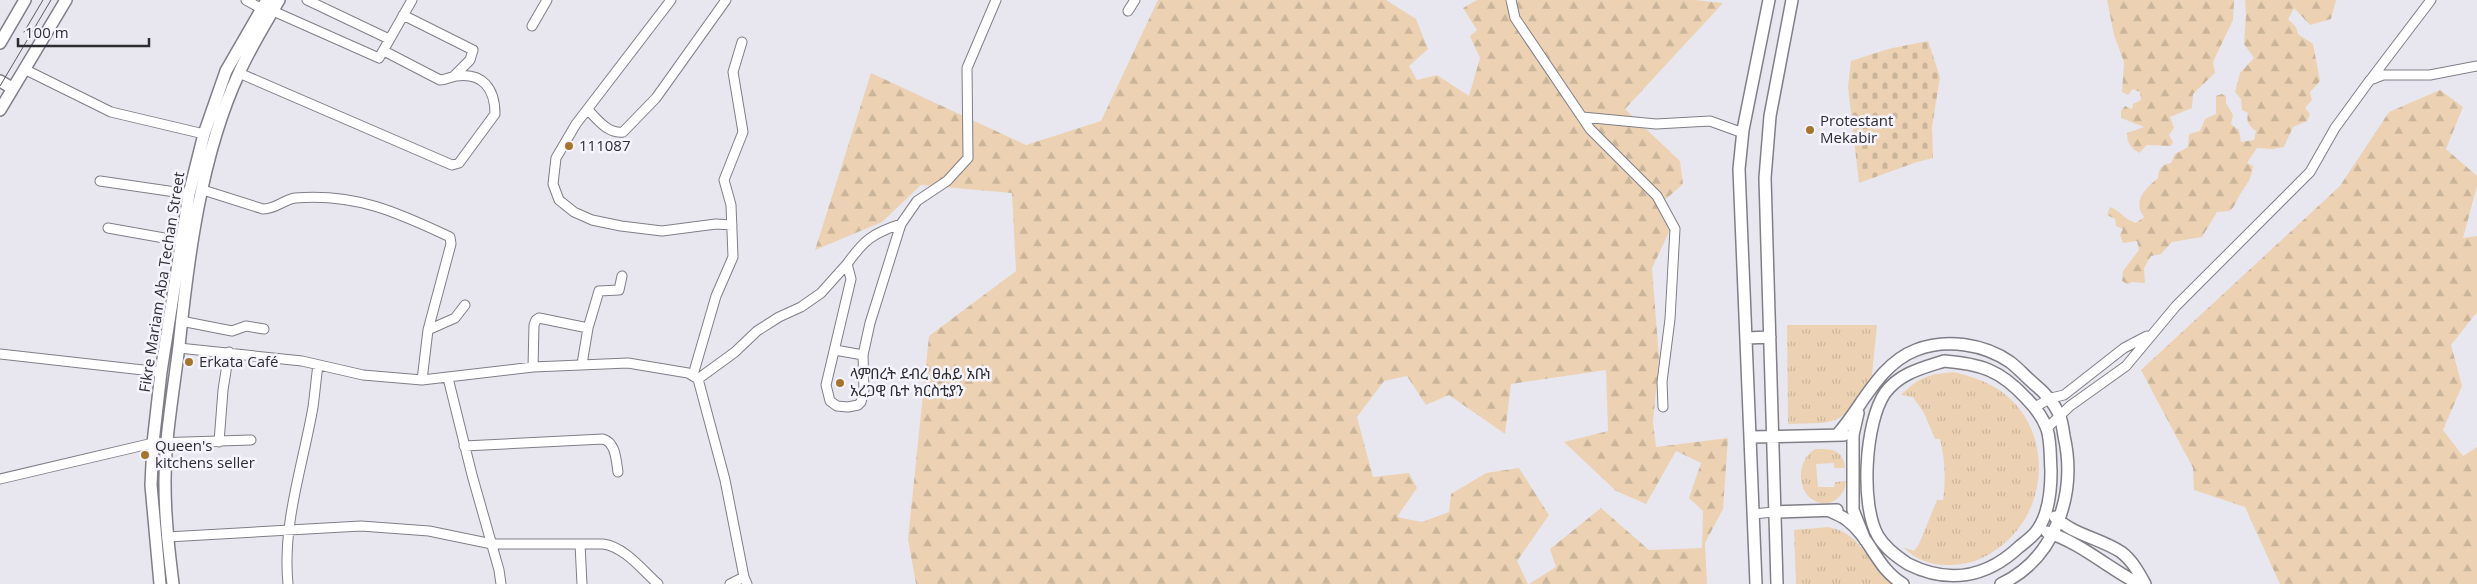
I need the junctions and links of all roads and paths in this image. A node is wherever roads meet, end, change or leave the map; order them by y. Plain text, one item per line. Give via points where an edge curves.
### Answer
1 (25, 0) edge
2 (66, 0) edge
3 (246, 0) edge
4 (280, 0) edge
5 (307, 0) edge
6 (412, 0) edge
7 (547, 0) edge
8 (670, 0) edge
9 (726, 0) edge
10 (996, 0) edge
11 (1135, 0) edge
12 (1510, 0) edge
13 (1769, 0) edge
14 (1792, 0) edge
15 (2431, 0) edge
16 (267, 6) edge
17 (1128, 11) dead end
18 (403, 15) junction
19 (532, 26) dead end
20 (389, 39) junction
21 (742, 42) dead end
22 (0, 43) edge
23 (384, 51) junction
24 (2477, 66) edge
25 (24, 69) junction
26 (239, 73) junction
27 (454, 76) junction
28 (2370, 80) junction
29 (0, 81) edge
30 (12, 88) junction
31 (0, 110) edge
32 (588, 110) junction
33 (1582, 117) junction
34 (1743, 133) junction
35 (204, 134) junction
36 (100, 180) dead end
37 (202, 190) junction
38 (189, 194) junction
39 (901, 224) junction
40 (732, 225) junction
41 (108, 228) dead end
42 (195, 234) junction
43 (182, 238) junction
44 (847, 264) junction
45 (622, 276) dead end
46 (465, 305) dead end
47 (181, 321) junction
48 (588, 328) junction
49 (264, 329) dead end
50 (428, 330) junction
51 (2151, 334) junction
52 (1770, 337) junction
53 (1747, 338) junction
54 (179, 348) junction
55 (835, 350) junction
56 (229, 352) junction
57 (0, 354) edge
58 (863, 355) junction
59 (582, 364) junction
60 (318, 365) junction
61 (533, 367) junction
62 (161, 372) junction
63 (696, 377) junction
64 (448, 378) junction
65 (422, 380) junction
66 (2050, 398) junction
67 (1663, 407) dead end
68 (2035, 407) junction
69 (1858, 409) junction
70 (2060, 415) junction
71 (2046, 429) junction
72 (1772, 435) junction
73 (1837, 435) junction
74 (1853, 435) junction
75 (1871, 435) junction
76 (1751, 437) junction
77 (251, 440) dead end
78 (166, 441) junction
79 (219, 442) junction
80 (153, 443) junction
81 (464, 446) junction
82 (618, 472) dead end
83 (0, 478) edge
84 (2046, 509) junction
85 (1853, 510) junction
86 (1869, 510) junction
87 (1830, 511) junction
88 (1774, 512) junction
89 (1753, 514) junction
90 (2059, 521) junction
91 (2038, 529) junction
92 (290, 530) junction
93 (2054, 534) junction
94 (168, 537) junction
95 (1865, 540) junction
96 (492, 544) junction
97 (580, 544) junction
98 (745, 580) edge
99 (2132, 582) edge
100 (160, 584) edge
101 (174, 584) edge
102 (288, 584) edge
103 (501, 584) edge
104 (582, 584) edge
105 (658, 584) edge
106 (730, 584) edge
107 (1756, 584) edge
108 (1777, 584) edge
109 (1903, 584) edge
110 (2001, 584) edge
111 (2145, 584) edge

1 - 22 main road
2 - 25 main road
3 - 16 street
4 - 16 main road, Fikre Mariam Aba Techan Street
5 - 20 street
6 - 18 street
7 - 19 street
8 - 32 street
9 - 32 street via 656,98 623,132 609,130
10 - 39 street via 968,68 968,158 947,181 918,201
11 - 17 street
12 - 33 street via 1515,18
13 - 34 main road
14 - 52 main road via 1766,150
15 - 28 street
16 - 23 street via 376,57
16 - 26 main road, Fikre Mariam Aba Techan Street
16 - 35 main road, Fikre Mariam Aba Techan Street via 226,71
18 - 20 street
18 - 27 street via 473,50 470,60
20 - 23 street
21 - 40 street via 733,72 743,132 724,180
23 - 27 street via 440,80
24 - 28 street via 2430,75 2382,75
25 - 30 main road
25 - 35 street via 111,112
26 - 27 street via 452,165 459,163 495,114 492,96 484,82 471,76
26 - 37 main road, Fikre Mariam Aba Techan Street
28 - 51 street via 2335,128 2310,172
29 - 30 main road
30 - 31 main road
32 - 40 street via 556,158 552,184 559,200 574,212 592,220 621,226 662,230
33 - 34 street via 1656,124 1710,121
33 - 67 street via 1657,196 1675,229 1670,319 1662,382
34 - 53 main road via 1739,184
35 - 38 main road, Fikre Mariam Aba Techan Street
36 - 38 street
37 - 42 main road, Fikre Mariam Aba Techan Street
37 - 50 street via 263,209 293,198 349,198 376,205 450,237 451,244
38 - 43 main road, Fikre Mariam Aba Techan Street
39 - 44 street via 878,232 862,243
39 - 58 street
40 - 63 street via 733,257 716,296
41 - 43 street
42 - 43 main road
42 - 47 main road, Fikre Mariam Aba Techan Street
43 - 62 main road, Fikre Mariam Aba Techan Street
44 - 55 street via 851,279
44 - 63 street via 821,293 757,331 734,352
45 - 48 street via 619,290 599,291
46 - 50 street via 455,318
47 - 49 street via 232,331 246,326
47 - 54 main road, Fikre Mariam Aba Techan Street
48 - 59 street
48 - 61 street via 536,320
50 - 65 street
51 - 66 street via 2124,348 2064,395
51 - 70 street via 2126,366
52 - 53 main road
52 - 72 main road
53 - 76 main road
54 - 56 street
54 - 78 main road, Fikre Mariam Aba Techan Street
55 - 58 street
55 - 58 street via 826,385 830,401 837,406 848,407 861,402
56 - 60 street
56 - 79 street via 222,390
57 - 62 street
59 - 61 street
59 - 63 street via 644,364
60 - 65 street via 363,375
60 - 92 street
61 - 64 street
62 - 80 main road, Fikre Mariam Aba Techan Street
63 - 98 street via 725,480
64 - 65 street
64 - 81 street
66 - 68 street
66 - 69 main road via 2010,362 1980,348 1945,343 1915,350 1891,366
66 - 70 main road
68 - 71 main road
68 - 75 main road via 2012,382 1990,369 1944,361 1908,372 1886,393 1876,413
69 - 73 main road
69 - 74 main road
70 - 71 street
70 - 90 main road via 2068,454 2068,491
71 - 84 main road via 2051,482
72 - 73 main road
72 - 76 main road
72 - 88 main road
73 - 74 main road
74 - 75 main road
74 - 85 main road
75 - 86 main road via 1867,487
76 - 89 main road
77 - 79 street
78 - 79 street
78 - 80 street
78 - 94 main road, Fikre Mariam Aba Techan Street
80 - 83 street
80 - 100 main road, Fikre Mariam Aba Techan Street via 151,485
81 - 82 street via 603,439 613,446
81 - 96 street
84 - 90 main road
84 - 91 main road
85 - 86 main road
85 - 87 main road
85 - 95 main road
86 - 91 main road via 1878,536 1890,552 1934,578 1958,580 1985,572 2004,561
87 - 88 main road
87 - 95 main road via 1848,520
88 - 89 street
88 - 108 main road
89 - 107 main road
90 - 93 main road
90 - 111 main road via 2122,553 2139,571
91 - 93 main road
92 - 94 street
92 - 96 street via 393,526
92 - 102 street
93 - 99 main road
93 - 110 main road via 2037,558 2015,577
94 - 101 main road, Fikre Mariam Aba Techan Street
95 - 109 main road via 1879,564
96 - 97 street
96 - 103 street
97 - 104 street
97 - 105 street via 613,545
98 - 106 street

